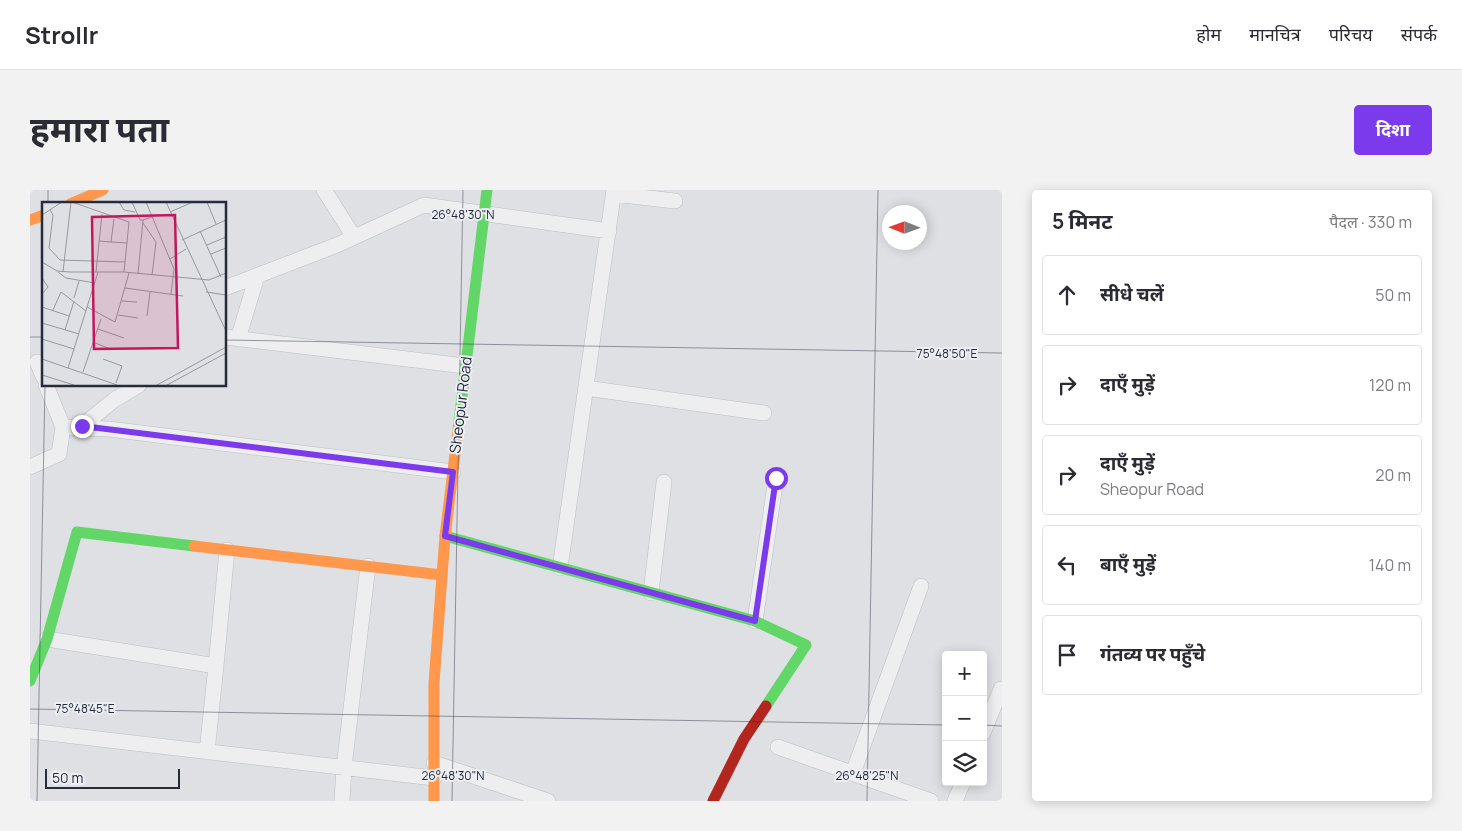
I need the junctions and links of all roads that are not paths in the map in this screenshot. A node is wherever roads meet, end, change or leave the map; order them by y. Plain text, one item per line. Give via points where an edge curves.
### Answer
1 (103, 190) edge
2 (324, 190) edge
3 (487, 190) edge
4 (614, 192) edge
5 (675, 201) dead end
6 (75, 202) edge
7 (484, 213) junction
8 (42, 216) edge
9 (30, 220) edge
10 (609, 230) junction
11 (354, 237) junction
12 (257, 276) junction
13 (226, 288) edge
14 (231, 338) edge
15 (465, 366) junction
16 (46, 386) edge
17 (137, 386) edge
18 (586, 388) junction
19 (764, 413) dead end
20 (82, 426) junction
21 (63, 427) junction
22 (30, 467) edge
23 (453, 472) junction
24 (776, 478) dead end
25 (664, 482) dead end
26 (445, 536) junction
27 (227, 550) junction
28 (368, 566) junction
29 (560, 568) junction
30 (442, 575) junction
31 (921, 586) dead end
32 (651, 593) junction
33 (755, 621) junction
34 (47, 639) junction
35 (216, 666) junction
36 (30, 681) edge
37 (1001, 689) edge
38 (987, 723) edge
39 (30, 731) edge
40 (778, 747) dead end
41 (208, 752) junction
42 (344, 767) junction
43 (434, 770) junction
44 (853, 773) junction
45 (962, 786) edge
46 (518, 796) edge
47 (342, 801) edge
48 (434, 801) edge
49 (548, 801) edge
50 (713, 801) edge
51 (931, 801) edge
52 (956, 801) edge

1 - 6 street
2 - 11 street
3 - 7 street, Sheopur Road
4 - 5 street
4 - 10 street
7 - 10 street
7 - 11 street via 424,205
7 - 15 street, Sheopur Road
8 - 9 street
10 - 18 street
11 - 12 street
12 - 13 street
12 - 14 street
14 - 15 street
15 - 23 street, Sheopur Road
16 - 21 street
17 - 20 street
18 - 19 street
18 - 29 street
20 - 21 street
20 - 23 street
21 - 22 street via 59,454
23 - 26 street, Sheopur Road
24 - 33 street
25 - 32 street
26 - 29 street
26 - 30 street, Sheopur Road
27 - 28 street
27 - 34 street via 77,532
27 - 35 street
28 - 30 street
28 - 42 street
29 - 32 street
30 - 43 street, Sheopur Road via 434,683
31 - 44 street
32 - 33 street
33 - 50 street via 806,645 744,739
34 - 35 street
34 - 36 street
35 - 41 street
37 - 38 street
39 - 41 street
40 - 44 street
41 - 42 street
42 - 43 street
42 - 47 street
43 - 46 street
43 - 48 street, Sheopur Road
44 - 51 street
45 - 52 street
46 - 49 street

